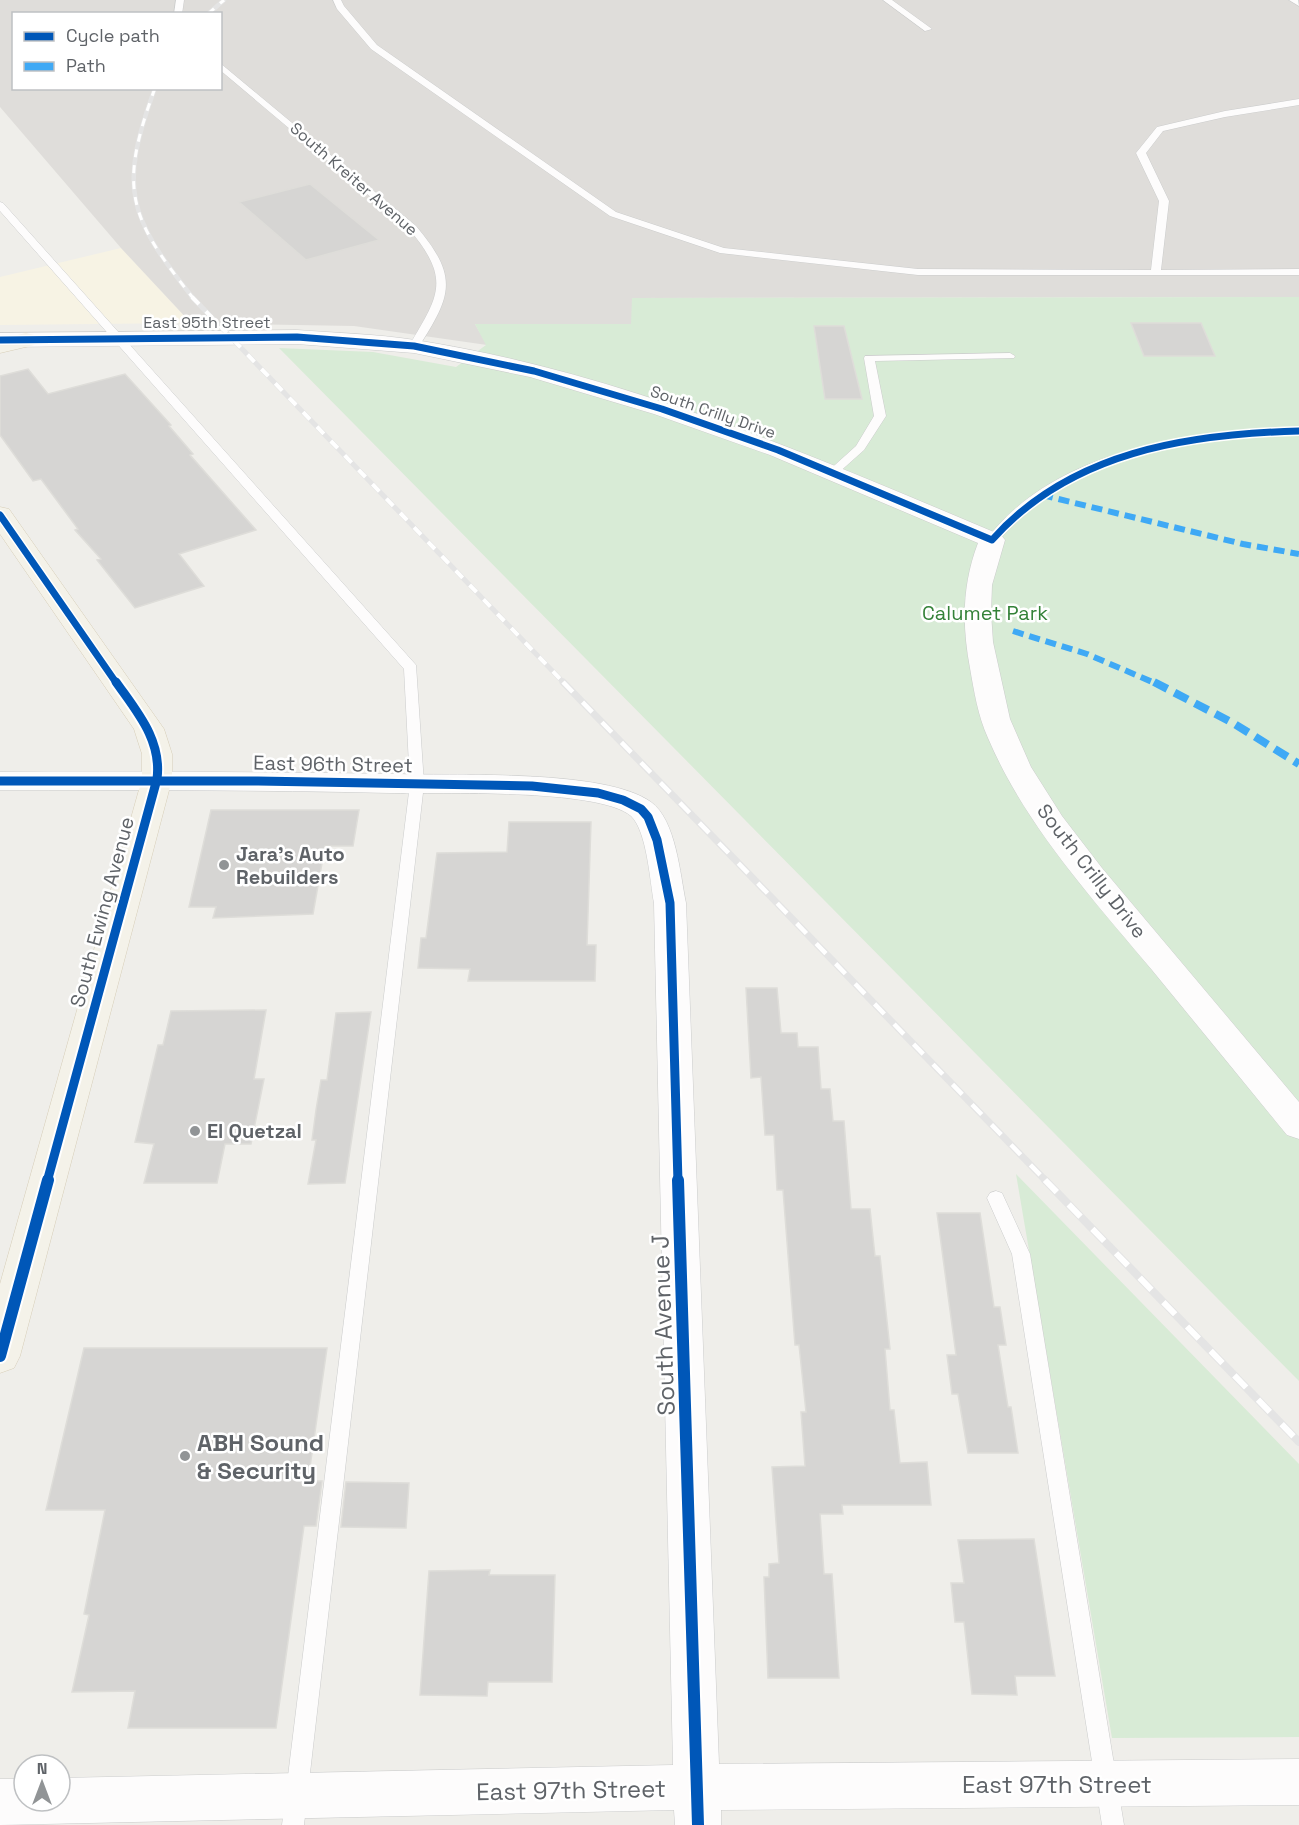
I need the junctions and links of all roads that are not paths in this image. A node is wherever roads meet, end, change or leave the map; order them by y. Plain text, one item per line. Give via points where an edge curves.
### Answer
1 (337, 0) edge
2 (886, 0) edge
3 (1293, 0) edge
4 (1299, 4) edge
5 (928, 30) dead end
6 (222, 67) edge
7 (1299, 102) edge
8 (0, 205) edge
9 (1299, 272) edge
10 (1156, 273) junction
11 (119, 338) junction
12 (0, 340) edge
13 (26, 340) junction
14 (414, 345) junction
15 (0, 346) edge
16 (1010, 356) dead end
17 (1299, 431) edge
18 (832, 473) junction
19 (0, 515) edge
20 (992, 540) junction
21 (157, 779) junction
22 (0, 781) edge
23 (417, 784) junction
24 (653, 826) joint
25 (1299, 1126) edge
26 (996, 1198) dead end
27 (0, 1356) edge
28 (1299, 1782) edge
29 (72, 1801) edge
30 (1109, 1804) edge
31 (698, 1806) edge
32 (295, 1810) edge

1 - 10 lane via 375,47 613,214 723,251 918,272
2 - 5 lane
3 - 4 lane
6 - 14 lane, South Kreiter Avenue via 433,249 442,269 443,285
7 - 10 lane via 1160,129 1142,153 1164,201
8 - 11 lane
9 - 10 lane
11 - 13 street, East 95th Street
11 - 14 street, East 95th Street via 297,337
11 - 23 lane via 411,668
12 - 13 street, East 95th Street
13 - 15 main road
14 - 18 street, South Crilly Drive via 534,371 662,409
16 - 18 lane via 869,358 880,416 860,448
17 - 20 lane via 1230,434 1108,460 1042,495 1017,513
18 - 20 street, South Crilly Drive
19 - 21 main road, South Ewing Avenue via 148,729 158,750
20 - 25 street, South Crilly Drive via 981,567 976,622 1001,736 1028,789 1071,851
21 - 22 street, East 96th Street
21 - 23 street, East 96th Street
21 - 27 main road, South Ewing Avenue
23 - 24 street, East 96th Street via 583,791 620,799 641,809
23 - 32 lane
24 - 31 street, South Avenue J via 670,903
26 - 30 lane via 1021,1254
28 - 30 street, East 97th Street
29 - 32 street, East 97th Street
30 - 31 street, East 97th Street
31 - 32 street, East 97th Street

